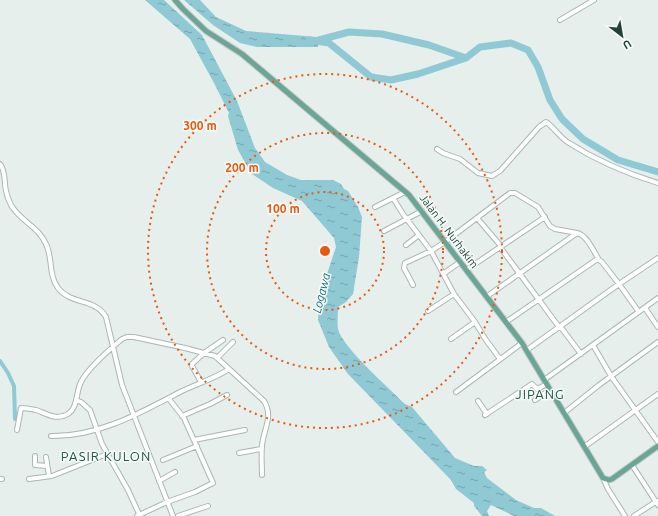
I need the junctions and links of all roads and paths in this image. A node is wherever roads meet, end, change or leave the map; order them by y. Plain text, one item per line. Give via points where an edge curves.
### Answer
1 (175, 0) edge
2 (594, 0) edge
3 (560, 20) dead end
4 (437, 149) dead end
5 (0, 164) edge
6 (658, 182) edge
7 (405, 192) junction
8 (393, 198) junction
9 (375, 207) dead end
10 (422, 211) junction
11 (545, 217) junction
12 (477, 218) junction
13 (407, 220) junction
14 (384, 231) dead end
15 (577, 233) junction
16 (419, 235) junction
17 (445, 242) junction
18 (406, 245) dead end
19 (500, 247) junction
20 (431, 251) junction
21 (658, 258) edge
22 (599, 260) junction
23 (460, 262) junction
24 (466, 270) junction
25 (443, 274) junction
26 (520, 274) junction
27 (619, 284) junction
28 (413, 285) dead end
29 (454, 294) junction
30 (486, 297) junction
31 (658, 298) edge
32 (539, 300) junction
33 (645, 308) junction
34 (428, 311) dead end
35 (639, 312) junction
36 (475, 322) junction
37 (506, 322) junction
38 (560, 326) junction
39 (658, 327) edge
40 (451, 339) dead end
41 (222, 340) dead end
42 (233, 342) dead end
43 (658, 342) edge
44 (522, 343) junction
45 (593, 345) junction
46 (114, 349) junction
47 (526, 350) junction
48 (203, 354) junction
49 (581, 354) junction
50 (217, 358) junction
51 (500, 359) junction
52 (228, 369) junction
53 (611, 376) junction
54 (201, 382) junction
55 (545, 382) junction
56 (550, 390) junction
57 (456, 392) dead end
58 (658, 394) edge
59 (226, 395) dead end
60 (169, 399) junction
61 (535, 400) dead end
62 (78, 401) junction
63 (478, 401) dead end
64 (635, 411) junction
65 (564, 413) junction
66 (134, 416) junction
67 (182, 416) junction
68 (97, 429) junction
69 (17, 430) dead end
70 (245, 430) dead end
71 (51, 436) dead end
72 (194, 440) junction
73 (658, 442) edge
74 (197, 446) junction
75 (658, 446) edge
76 (584, 447) junction
77 (259, 449) junction
78 (240, 453) dead end
79 (107, 454) junction
80 (35, 456) dead end
81 (46, 457) dead end
82 (163, 460) dead end
83 (632, 465) junction
84 (48, 466) junction
85 (175, 472) dead end
86 (262, 475) dead end
87 (49, 476) junction
88 (29, 478) dead end
89 (603, 478) junction
90 (159, 481) junction
91 (167, 502) junction
92 (657, 503) edge
93 (208, 506) dead end
94 (139, 516) edge
95 (173, 516) edge
96 (178, 516) edge
97 (625, 516) edge
98 (634, 516) edge

1 - 7 main road, Jalan H. Nurhakim via 206,31 242,54
2 - 3 street
4 - 6 street via 443,154 460,159 478,173 492,176 500,171 546,122 568,142 592,158 619,170
5 - 46 street via 12,207 46,242 51,273 58,288 73,299 100,308 108,322
7 - 8 street
7 - 10 main road, Jalan H. Nurhakim
8 - 9 street
8 - 13 street
10 - 13 street
10 - 17 main road, Jalan H. Nurhakim
11 - 12 street via 538,207 512,192
11 - 15 street via 555,229
11 - 19 street
12 - 17 street
12 - 19 street
13 - 14 street
13 - 16 street
15 - 22 street via 587,241
15 - 26 street
16 - 18 street
16 - 20 street
17 - 20 street
17 - 23 main road, Jalan H. Nurhakim
19 - 24 street
19 - 26 street
20 - 25 street
20 - 28 street via 404,265
21 - 27 street
22 - 27 street
22 - 32 street
23 - 24 main road, Jalan H. Nurhakim
23 - 25 street
24 - 30 main road, Jalan H. Nurhakim
25 - 29 street
26 - 30 street
26 - 32 street
27 - 35 street
27 - 38 street
29 - 34 street
29 - 36 street
30 - 37 main road, Jalan H. Nurhakim
31 - 33 street
32 - 37 street
32 - 38 street
33 - 35 street
33 - 39 street
35 - 45 street
36 - 40 street
36 - 51 street
37 - 44 main road, Jalan H. Nurhakim
38 - 47 street
38 - 49 street
41 - 48 street
42 - 50 street
43 - 53 street
44 - 47 main road, Jalan H. Nurhakim
44 - 51 street
45 - 49 street
45 - 53 street
46 - 48 street via 125,338 134,337
46 - 62 street via 82,380
46 - 66 street via 121,381
47 - 55 main road, Jalan H. Nurhakim
48 - 50 street
48 - 54 street via 192,365
49 - 55 street
50 - 52 street
51 - 57 street
52 - 54 street
52 - 77 street via 264,401 269,411
53 - 64 street
53 - 65 street
54 - 60 street
55 - 56 main road, Jalan H. Nurhakim
55 - 63 street via 538,389 532,384 486,415
56 - 61 street
56 - 65 main road, Jalan H. Nurhakim
58 - 64 street
59 - 67 street
60 - 66 street
60 - 67 street
62 - 68 street via 90,410
62 - 69 street via 70,413 62,416 20,408
64 - 73 street
64 - 76 street
65 - 76 main road, Jalan H. Nurhakim
66 - 68 street
66 - 90 street
67 - 72 street
68 - 71 street via 72,435
68 - 79 street
70 - 72 street
72 - 74 street
74 - 82 street
74 - 91 street via 213,483
75 - 83 main road
76 - 89 main road, Jalan H. Nurhakim
77 - 78 street
77 - 86 street
79 - 87 street
79 - 94 street via 128,490
80 - 84 street via 35,465
81 - 84 street
83 - 89 main road via 609,480
83 - 92 street
84 - 87 street
85 - 90 street
87 - 88 street
89 - 97 street
90 - 91 street
91 - 94 street
91 - 95 street
92 - 98 street
93 - 96 street

